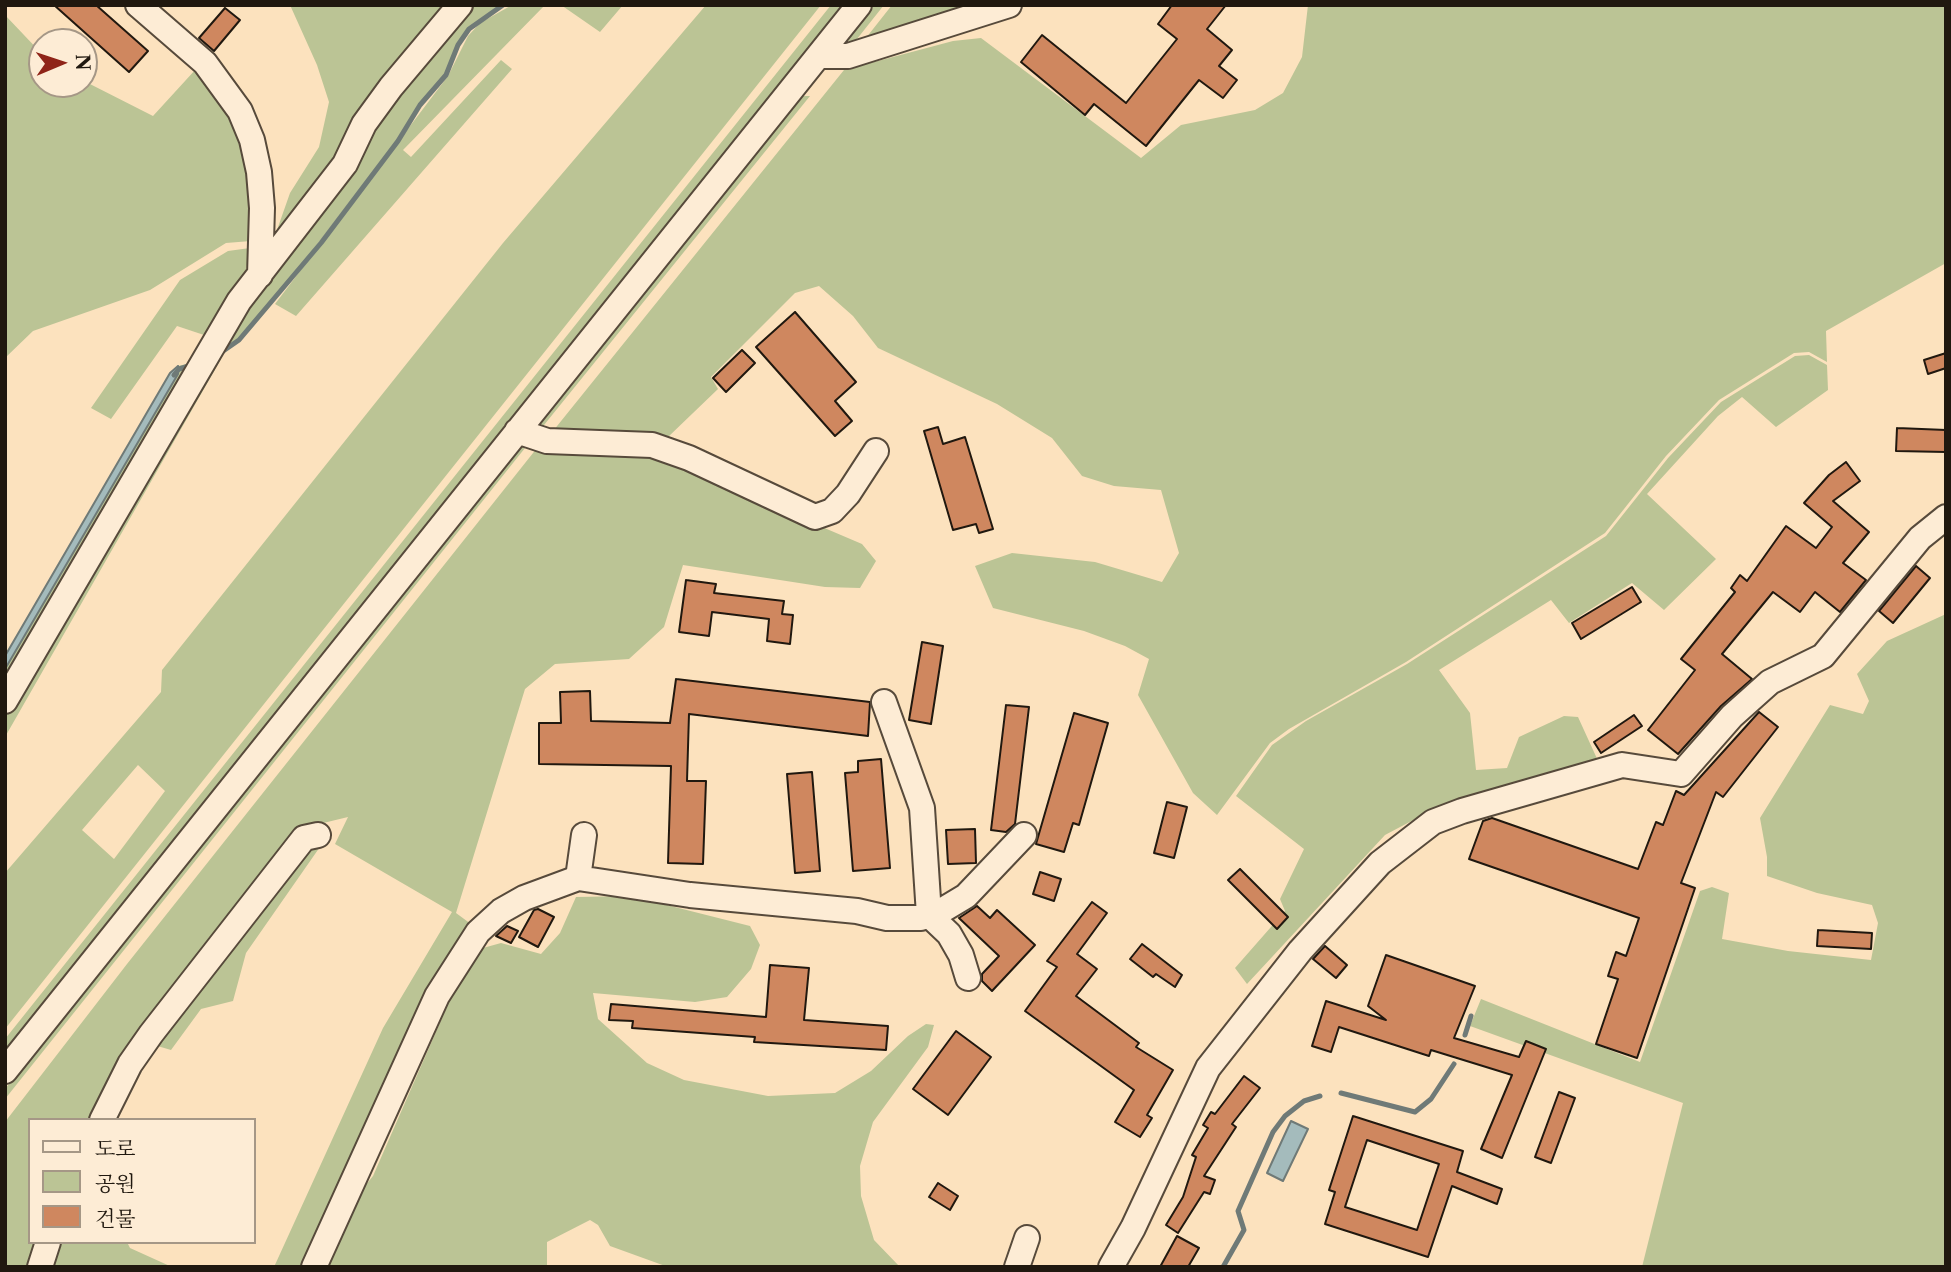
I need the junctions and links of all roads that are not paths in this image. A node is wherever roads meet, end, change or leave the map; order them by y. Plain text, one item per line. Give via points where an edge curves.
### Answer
1 (138, 5) edge
2 (460, 5) edge
3 (859, 5) edge
4 (1009, 5) edge
5 (819, 56) junction
6 (260, 275) junction
7 (517, 431) junction
8 (876, 451) dead end
9 (1946, 517) edge
10 (5, 701) edge
11 (884, 702) dead end
12 (318, 835) dead end
13 (584, 835) dead end
14 (1024, 835) dead end
15 (579, 878) junction
16 (929, 915) junction
17 (968, 978) dead end
18 (5, 1071) edge
19 (103, 1118) edge
20 (1027, 1238) dead end
21 (47, 1244) edge
22 (40, 1267) edge
23 (314, 1267) edge
24 (1017, 1267) edge
25 (1111, 1267) edge

1 - 6 street via 205,63 240,111 258,172
2 - 6 street via 364,124 345,164
3 - 5 street
4 - 5 street via 848,56
5 - 7 street
6 - 10 street via 239,301
7 - 8 street via 536,440 661,448 815,517 825,516 840,503
7 - 18 street
9 - 25 street via 1920,538 1823,656 1770,682 1731,716 1681,774 1622,765 1433,822 1380,863 1300,951 1208,1068
11 - 16 street via 922,808
12 - 19 street via 304,838 151,1034
13 - 15 street
14 - 16 street via 965,895
15 - 16 street via 887,918
15 - 23 street via 524,898 500,911 478,932 437,996
16 - 17 street via 949,934
20 - 24 street
21 - 22 street

